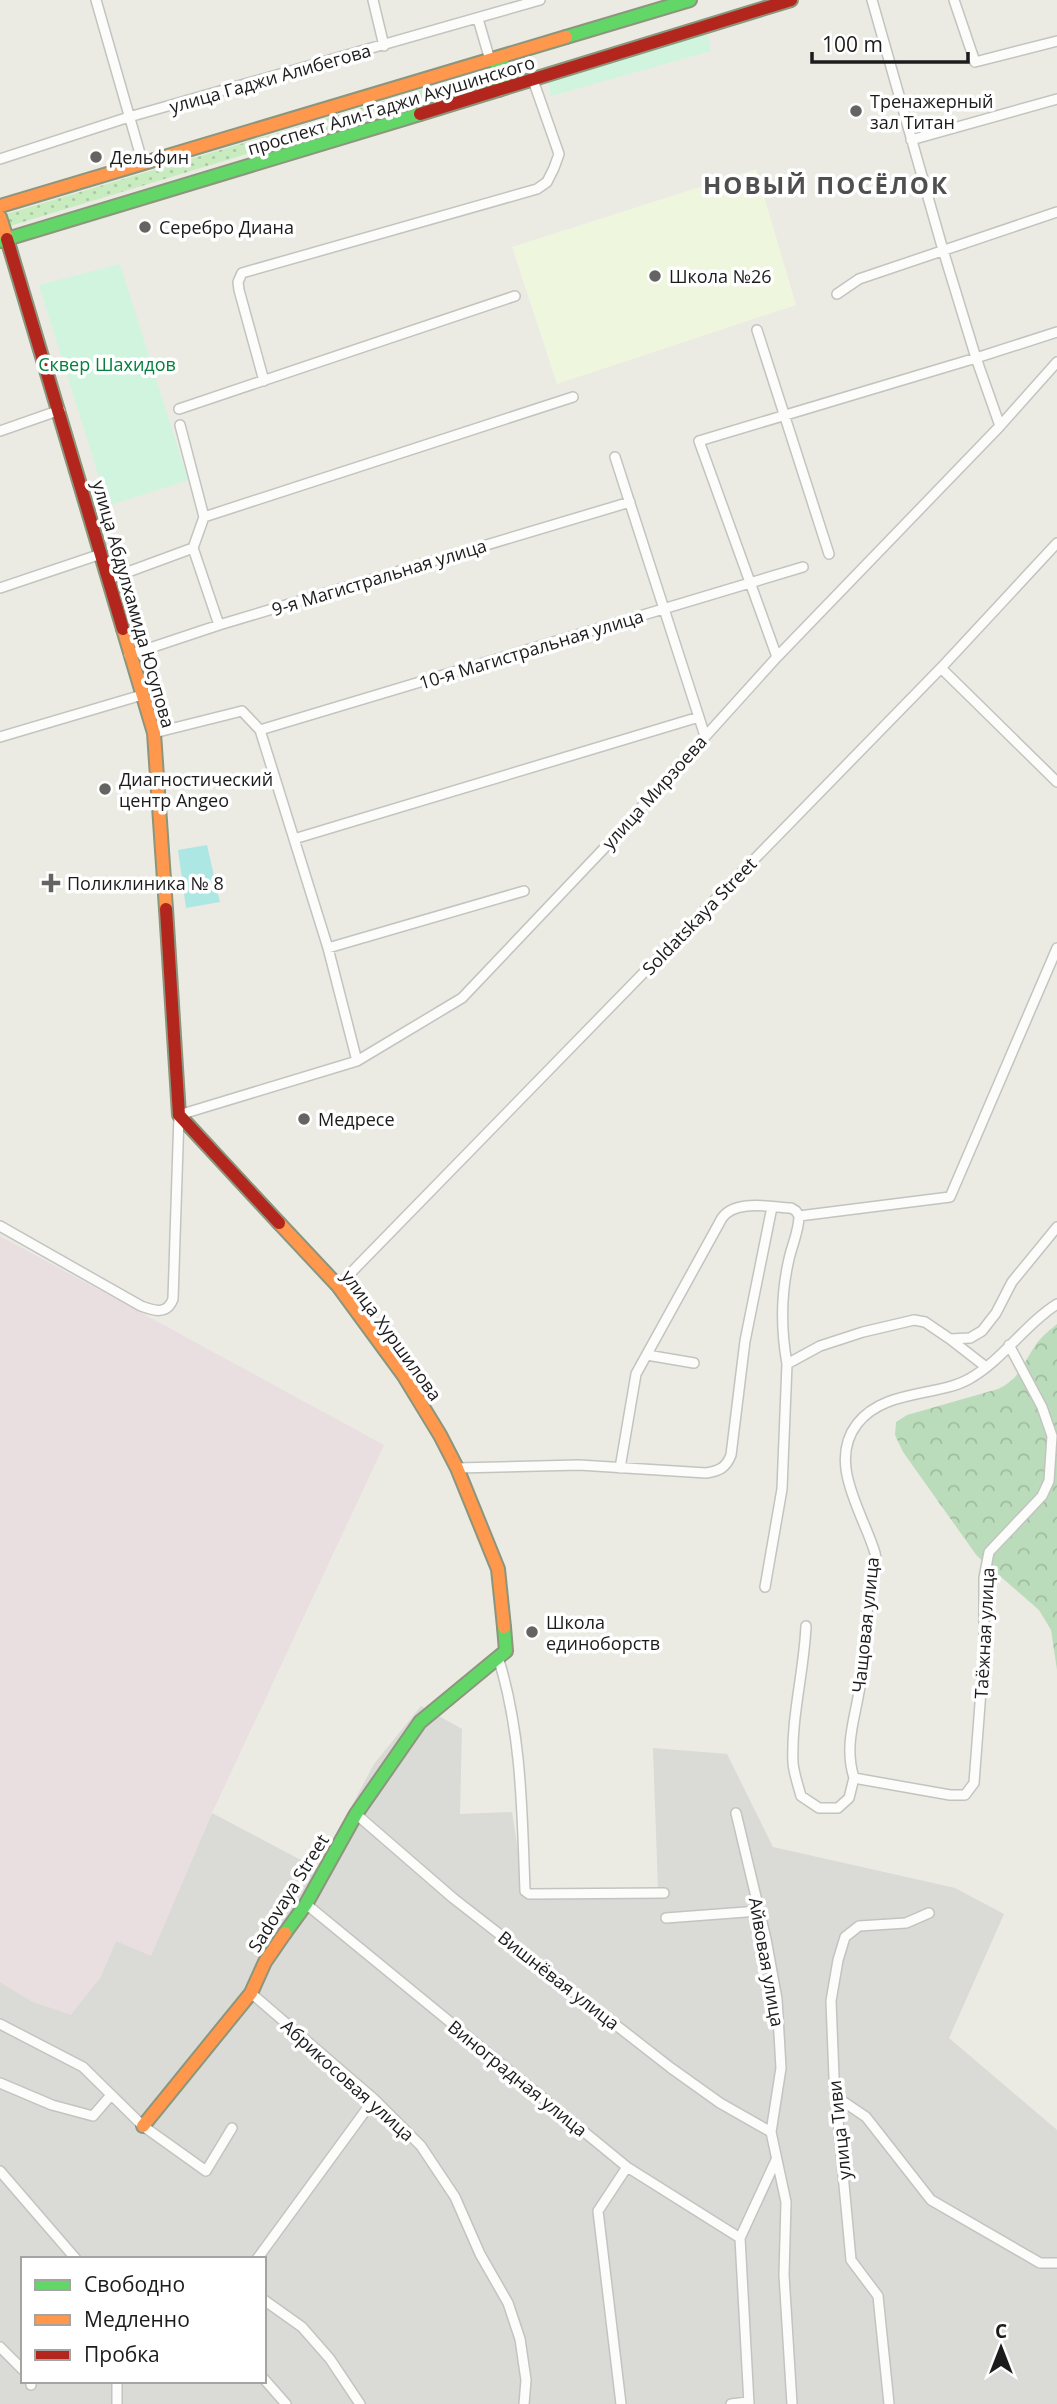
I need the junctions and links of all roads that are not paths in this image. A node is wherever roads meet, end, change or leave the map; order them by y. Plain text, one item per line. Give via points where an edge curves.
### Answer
1 (96, 0) edge
2 (373, 0) edge
3 (503, 0) edge
4 (540, 0) edge
5 (690, 0) edge
6 (746, 0) edge
7 (791, 0) edge
8 (872, 0) edge
9 (954, 0) edge
10 (764, 9) junction
11 (506, 10) junction
12 (478, 19) junction
13 (1057, 41) edge
14 (384, 46) junction
15 (490, 61) junction
16 (533, 80) junction
17 (499, 90) junction
18 (1057, 99) edge
19 (129, 117) junction
20 (911, 140) junction
21 (0, 159) edge
22 (143, 164) junction
23 (0, 206) edge
24 (1057, 212) edge
25 (0, 217) edge
26 (4, 240) edge
27 (943, 250) junction
28 (837, 294) dead end
29 (515, 296) dead end
30 (757, 330) dead end
31 (1057, 331) edge
32 (976, 358) junction
33 (1057, 362) edge
34 (264, 381) junction
35 (573, 397) dead end
36 (179, 409) dead end
37 (60, 410) junction
38 (784, 416) junction
39 (180, 425) dead end
40 (1000, 426) junction
41 (0, 431) edge
42 (615, 457) dead end
43 (630, 502) junction
44 (204, 517) junction
45 (1057, 543) edge
46 (194, 548) junction
47 (101, 554) junction
48 (829, 554) dead end
49 (803, 567) dead end
50 (109, 579) junction
51 (750, 583) junction
52 (0, 588) edge
53 (664, 608) junction
54 (219, 625) junction
55 (129, 655) junction
56 (777, 657) junction
57 (941, 668) junction
58 (142, 695) junction
59 (699, 717) junction
60 (260, 730) junction
61 (154, 733) junction
62 (705, 736) junction
63 (0, 737) edge
64 (1057, 782) edge
65 (294, 839) junction
66 (524, 891) dead end
67 (327, 948) junction
68 (1057, 948) edge
69 (357, 1061) junction
70 (179, 1115) junction
71 (772, 1207) junction
72 (799, 1216) junction
73 (0, 1226) edge
74 (1057, 1227) edge
75 (338, 1286) junction
76 (1057, 1304) edge
77 (950, 1339) junction
78 (1009, 1345) junction
79 (647, 1355) junction
80 (694, 1363) dead end
81 (787, 1364) junction
82 (986, 1367) junction
83 (457, 1468) junction
84 (620, 1468) junction
85 (765, 1587) dead end
86 (806, 1626) dead end
87 (499, 1657) junction
88 (854, 1778) junction
89 (736, 1813) dead end
90 (356, 1814) junction
91 (664, 1893) dead end
92 (306, 1904) junction
93 (760, 1911) junction
94 (929, 1913) dead end
95 (666, 1918) dead end
96 (251, 1993) junction
97 (0, 2024) edge
98 (0, 2083) edge
99 (111, 2095) junction
100 (838, 2098) junction
101 (374, 2099) junction
102 (143, 2126) junction
103 (232, 2129) dead end
104 (771, 2132) junction
105 (776, 2160) junction
106 (627, 2167) junction
107 (0, 2171) edge
108 (740, 2238) junction
109 (74, 2257) edge
110 (258, 2257) edge
111 (1057, 2263) edge
112 (266, 2301) edge
113 (0, 2347) edge
114 (21, 2368) edge
115 (266, 2381) edge
116 (117, 2383) edge
117 (748, 2403) edge
118 (117, 2404) edge
119 (286, 2404) edge
120 (360, 2404) edge
121 (524, 2404) edge
122 (621, 2404) edge
123 (731, 2404) edge
124 (793, 2404) edge
125 (889, 2404) edge

1 - 19 street
2 - 14 street
3 - 11 street
4 - 11 street, улица Гаджи Алибегова
5 - 15 street, проспект Али-Гаджи Акушинского
6 - 10 street
7 - 10 street, проспект Али-Гаджи Акушинского
8 - 20 street
9 - 13 street via 975,62
10 - 16 street, проспект Али-Гаджи Акушинского
11 - 12 street, улица Гаджи Алибегова
12 - 14 street, улица Гаджи Алибегова
12 - 15 street
14 - 19 street, улица Гаджи Алибегова
15 - 17 street via 504,66
15 - 22 street, проспект Али-Гаджи Акушинского
16 - 17 street, проспект Али-Гаджи Акушинского
16 - 34 street via 559,154 547,182 537,189 242,273 239,290
17 - 26 street, проспект Али-Гаджи Акушинского
18 - 20 street
19 - 21 street, улица Гаджи Алибегова
19 - 22 street
20 - 27 street
22 - 23 street, проспект Али-Гаджи Акушинского
24 - 27 street
25 - 26 street, улица Абдулхамида Юсупова
26 - 37 street, улица Абдулхамида Юсупова
27 - 28 street via 859,279
27 - 32 street
29 - 34 street
30 - 38 street
31 - 32 street
32 - 38 street
32 - 40 street
33 - 40 street, улица Мирзоева
34 - 36 street
35 - 44 street
37 - 41 street
37 - 47 street, улица Абдулхамида Юсупова
38 - 48 street
38 - 51 street via 699,441
39 - 44 street
40 - 56 street, улица Мирзоева
42 - 43 street
43 - 53 street
43 - 54 street, 9-я Магистральная улица
44 - 46 street
45 - 57 street, Soldatskaya Street
46 - 50 street
46 - 54 street
47 - 50 street, улица Абдулхамида Юсупова
47 - 52 street
49 - 51 street, 10-я Магистральная улица
50 - 55 street, улица Абдулхамида Юсупова
51 - 53 street, 10-я Магистральная улица
51 - 56 street
53 - 59 street
53 - 60 street, 10-я Магистральная улица
54 - 55 street, 9-я Магистральная улица
55 - 58 street, улица Абдулхамида Юсупова
56 - 62 street, улица Мирзоева
57 - 64 street
57 - 75 street, Soldatskaya Street
58 - 61 street, улица Абдулхамида Юсупова
58 - 63 street
59 - 62 street
59 - 65 street
60 - 61 street via 242,711
60 - 65 street
61 - 70 street, улица Абдулхамида Юсупова
62 - 69 street, улица Мирзоева via 463,998
65 - 67 street
66 - 67 street
67 - 69 street
68 - 72 street via 950,1197
69 - 70 street, улица Мирзоева
70 - 73 street via 173,1299 165,1310 141,1307
70 - 75 street, улица Хуршилова
71 - 72 street via 791,1208
71 - 79 street via 728,1210
71 - 84 street via 753,1291 727,1465 706,1473
72 - 81 street via 784,1292
74 - 77 street via 1012,1282 982,1331 970,1338
75 - 83 street, улица Хуршилова via 404,1376
76 - 78 street, Чащовая улица
77 - 81 street via 914,1320 820,1346
77 - 82 street
78 - 82 street, Чащовая улица
78 - 88 street, Таёжная улица via 1052,1436 1049,1481 1042,1496 989,1552 974,1783 965,1795 950,1795
79 - 80 street
79 - 84 street via 636,1374
81 - 85 street via 782,1489
82 - 88 street, Чащовая улица via 967,1381 885,1403 859,1421 849,1437 845,1452 849,1483 876,1557 861,1682 849,1734
83 - 84 street
83 - 87 street, улица Хуршилова via 498,1569 506,1651
86 - 88 street via 793,1766 801,1796 818,1808 838,1808 849,1798
87 - 90 street, Sadovaya Street via 419,1722
87 - 91 street via 510,1696 520,1768 525,1891
89 - 93 street, Айвовая улица
90 - 92 street, Sadovaya Street
90 - 104 street, Вишнёвая улица via 453,1898 671,2068
92 - 96 street, Sadovaya Street via 265,1962
92 - 106 street, Виноградная улица
93 - 95 street
93 - 104 street, Айвовая улица via 777,1999 781,2068
94 - 100 street, улица Тиви via 906,1923 859,1926 845,1937 831,2001
96 - 101 street, Абрикосовая улица
96 - 102 street, Sadovaya Street
97 - 99 street via 83,2067
98 - 99 street via 93,2116
99 - 102 street
100 - 111 street via 866,2117 931,2200 1040,2263
100 - 125 street, улица Тиви via 851,2260 878,2296
101 - 110 street
101 - 121 street, Абрикосовая улица via 421,2146 455,2197 508,2303 520,2339
102 - 103 street via 206,2171
104 - 105 street, Айвовая улица
105 - 108 street
105 - 124 street, Айвовая улица via 786,2202 784,2275
106 - 108 street, Виноградная улица
106 - 122 street via 598,2211
107 - 109 street
108 - 117 street
112 - 120 street via 302,2327
113 - 114 street
115 - 119 street
116 - 118 street
117 - 123 street

